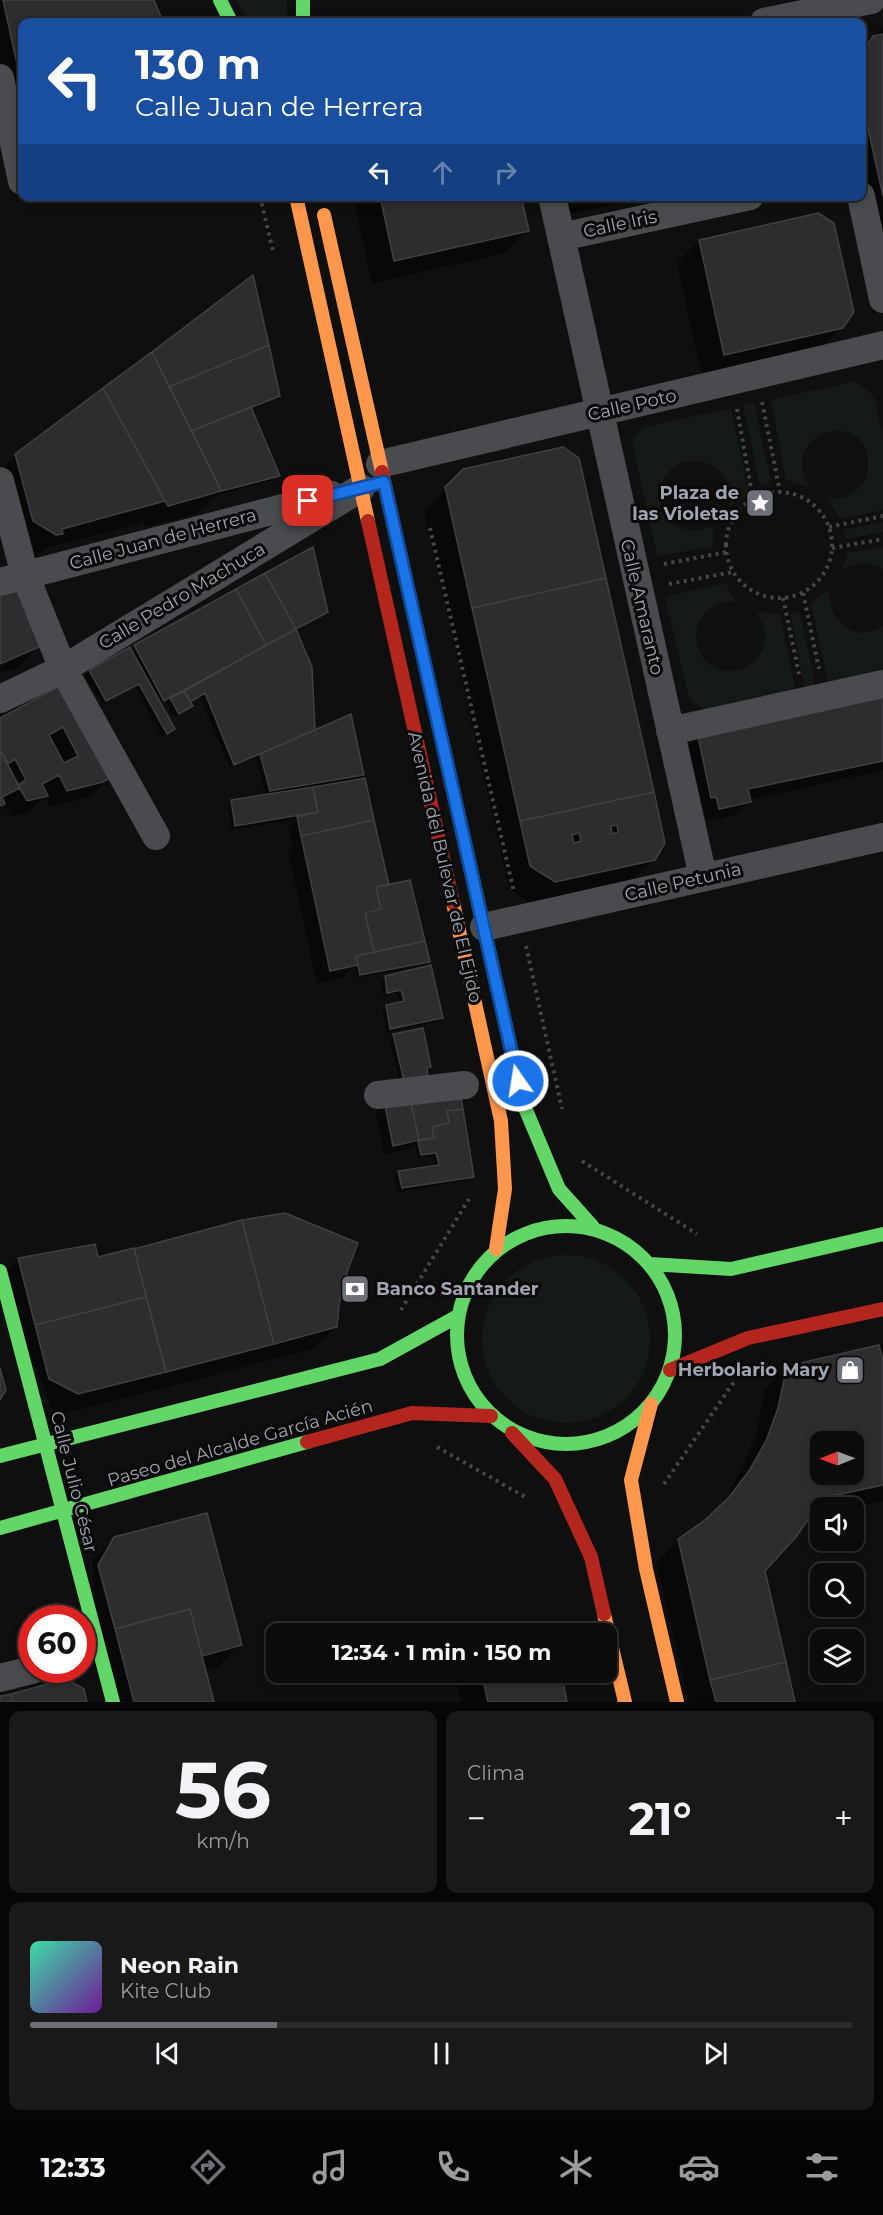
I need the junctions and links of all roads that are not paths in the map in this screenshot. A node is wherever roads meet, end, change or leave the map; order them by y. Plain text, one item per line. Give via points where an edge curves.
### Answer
1 (220, 0) edge
2 (303, 0) edge
3 (871, 0) edge
4 (821, 16) edge
5 (229, 18) edge
6 (303, 18) edge
7 (802, 18) edge
8 (0, 78) edge
9 (18, 162) edge
10 (18, 182) edge
11 (0, 185) edge
12 (297, 201) edge
13 (321, 201) edge
14 (553, 201) edge
15 (727, 201) edge
16 (862, 201) edge
17 (561, 237) junction
18 (883, 299) edge
19 (883, 345) edge
20 (598, 414) junction
21 (375, 478) junction
22 (0, 481) edge
23 (13, 578) edge
24 (63, 669) junction
25 (883, 684) edge
26 (0, 699) edge
27 (670, 731) junction
28 (156, 836) dead end
29 (883, 837) edge
30 (703, 878) junction
31 (484, 927) junction
32 (465, 1085) dead end
33 (378, 1095) dead end
34 (593, 1227) junction
35 (883, 1234) edge
36 (496, 1249) junction
37 (650, 1264) junction
38 (0, 1271) edge
39 (883, 1309) edge
40 (458, 1316) junction
41 (670, 1370) junction
42 (651, 1404) junction
43 (491, 1416) junction
44 (506, 1427) junction
45 (46, 1444) junction
46 (0, 1456) edge
47 (63, 1512) junction
48 (0, 1528) edge
49 (81, 1605) edge
50 (96, 1665) edge
51 (18, 1674) edge
52 (0, 1678) edge
53 (113, 1702) edge
54 (625, 1702) edge
55 (677, 1702) edge

1 - 5 main road
2 - 6 main road
3 - 4 street
4 - 7 street
8 - 9 street
10 - 11 street
12 - 21 main road, Avenida del Bulevar de El Ejido
13 - 21 main road, Avenida del Bulevar de El Ejido
14 - 17 street, Calle Amaranto
15 - 17 street, Calle Iris
16 - 18 street
17 - 20 street, Calle Amaranto
19 - 20 street, Calle Poto
20 - 21 street, Calle Poto
20 - 27 street, Calle Amaranto
21 - 23 street, Calle Juan de Herrera
21 - 24 street, Calle Pedro Machuca
21 - 31 main road, Avenida del Bulevar de El Ejido
21 - 36 main road, Avenida del Bulevar de El Ejido via 501,1121 505,1189
22 - 23 street
23 - 24 street
24 - 26 street, Calle Pedro Machuca
24 - 28 street
25 - 27 street
27 - 30 street, Calle Amaranto
29 - 30 street, Calle Petunia
30 - 31 street, Calle Petunia
31 - 34 main road, Avenida del Bulevar de El Ejido via 523,1103 559,1189
32 - 33 street
34 - 36 main road via 560,1224 526,1232
34 - 37 main road via 625,1241
35 - 37 main road via 731,1269
36 - 40 main road via 478,1268 465,1291
37 - 41 main road via 669,1296 675,1333
38 - 45 main road, Calle Julio César
39 - 41 main road via 748,1338
40 - 43 main road via 457,1352 469,1387
40 - 45 main road via 380,1359
41 - 42 main road
42 - 44 main road via 627,1426 599,1440 567,1445 535,1440
42 - 55 main road via 631,1480 646,1569
43 - 44 main road
43 - 47 main road, Paseo del Alcalde García Acién via 417,1414
44 - 54 main road via 555,1479 591,1557
45 - 46 main road
45 - 47 main road, Calle Julio César
47 - 48 main road, Paseo del Alcalde García Acién
47 - 49 main road, Calle Julio César
50 - 53 main road, Calle Julio César
51 - 52 street

